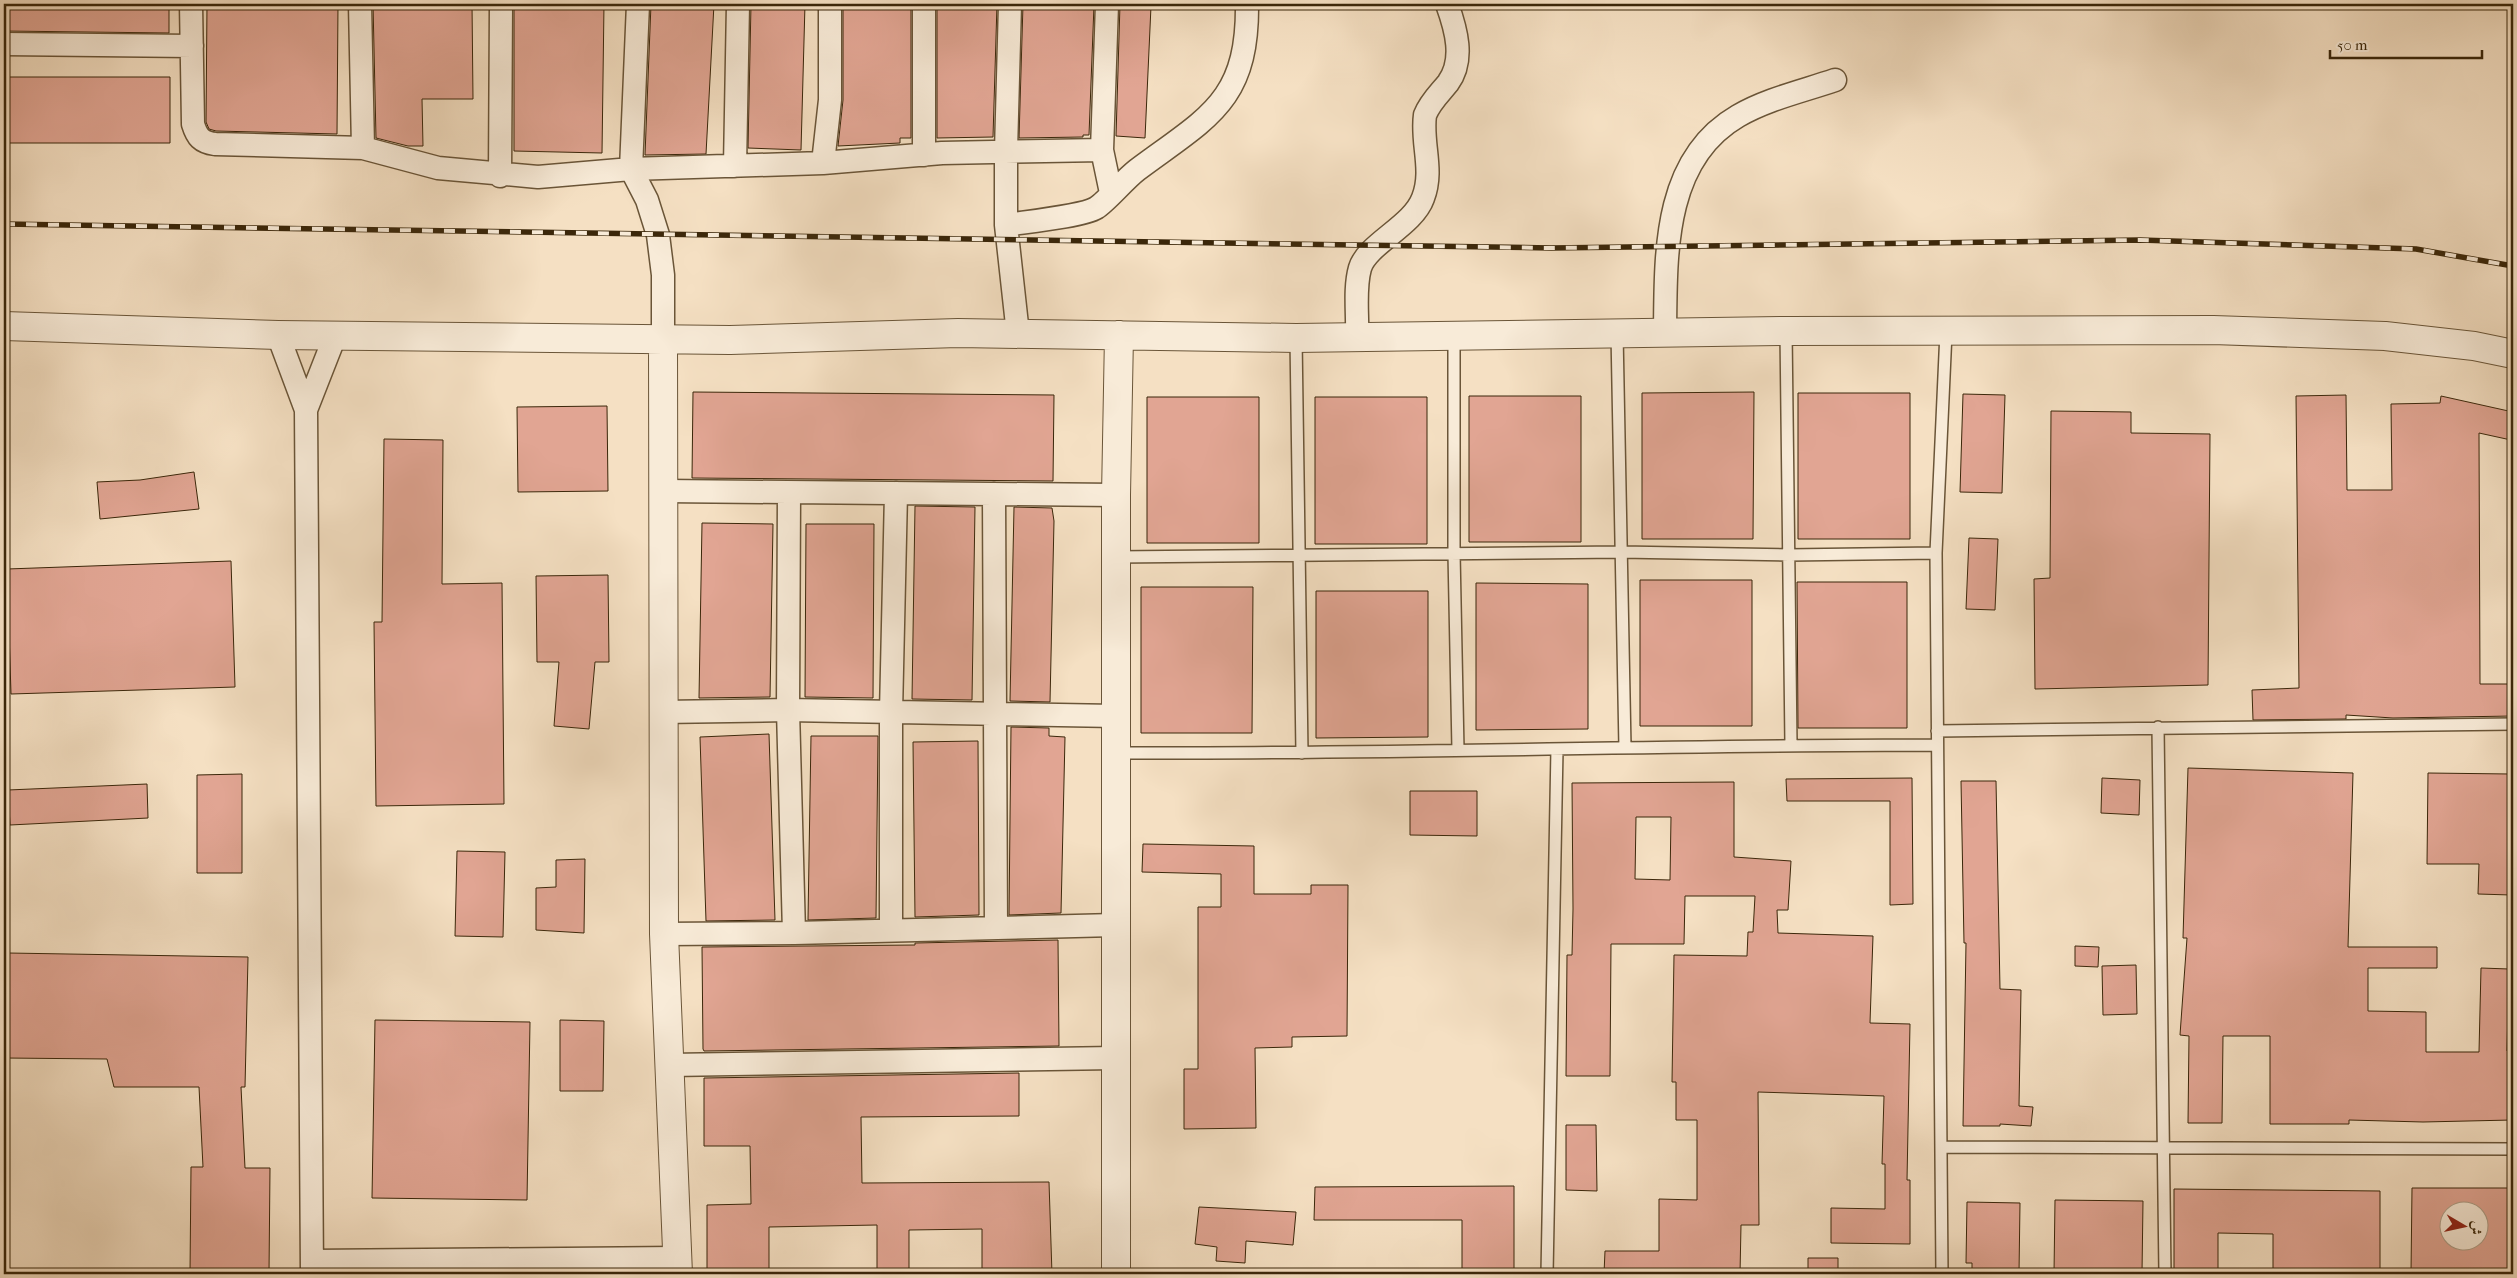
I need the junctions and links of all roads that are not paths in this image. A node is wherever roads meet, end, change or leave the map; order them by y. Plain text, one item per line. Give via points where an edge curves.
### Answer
1 (192, 4) edge
2 (360, 4) edge
3 (502, 4) edge
4 (638, 4) edge
5 (738, 4) edge
6 (830, 4) edge
7 (924, 4) edge
8 (1010, 4) edge
9 (1107, 4) edge
10 (1247, 4) edge
11 (1447, 4) edge
12 (4, 44) edge
13 (192, 46) junction
14 (1835, 80) dead end
15 (363, 148) junction
16 (1102, 150) junction
17 (1006, 151) junction
18 (924, 155) junction
19 (823, 163) junction
20 (734, 166) junction
21 (631, 169) junction
22 (500, 176) junction
23 (1111, 193) junction
24 (1006, 225) junction
25 (4, 326) edge
26 (1786, 331) junction
27 (1946, 332) junction
28 (1617, 333) junction
29 (1665, 333) junction
30 (278, 334) junction
31 (1018, 334) junction
32 (1119, 335) junction
33 (1454, 335) junction
34 (335, 336) junction
35 (1357, 337) junction
36 (1296, 338) junction
37 (663, 340) junction
38 (2513, 354) edge
39 (306, 410) junction
40 (664, 491) junction
41 (789, 493) junction
42 (896, 493) junction
43 (994, 494) junction
44 (1116, 494) junction
45 (1621, 552) junction
46 (1454, 553) junction
47 (1936, 553) junction
48 (1300, 555) junction
49 (1789, 555) junction
50 (1116, 557) junction
51 (788, 710) junction
52 (662, 712) junction
53 (891, 713) junction
54 (995, 715) junction
55 (1116, 716) junction
56 (2513, 724) edge
57 (2158, 727) junction
58 (1937, 731) junction
59 (1936, 744) junction
60 (1791, 745) junction
61 (1625, 748) junction
62 (1557, 749) junction
63 (1458, 750) junction
64 (1116, 753) junction
65 (1302, 753) junction
66 (1115, 925) junction
67 (996, 928) junction
68 (891, 930) junction
69 (794, 933) junction
70 (664, 934) junction
71 (1115, 1058) junction
72 (670, 1066) junction
73 (1942, 1147) junction
74 (2164, 1148) junction
75 (2513, 1149) edge
76 (677, 1266) edge
77 (312, 1267) edge
78 (1116, 1274) edge
79 (1547, 1274) edge
80 (1942, 1274) edge
81 (2166, 1274) edge

1 - 13 street
2 - 15 street
3 - 22 street
4 - 21 street
5 - 20 street
6 - 19 street via 830,100
7 - 18 street
8 - 17 street
9 - 16 street
10 - 23 street via 1245,51 1230,90 1195,128 1135,171
11 - 35 street via 1458,47 1458,60 1449,81 1425,115 1428,184 1414,214 1368,255 1360,267
12 - 13 street
13 - 15 street via 193,124 197,136 205,142
14 - 29 street via 1739,115 1698,153 1686,171 1675,202 1666,280
15 - 22 street via 438,168
16 - 17 street
16 - 23 street
17 - 18 street
17 - 24 street
18 - 19 street
19 - 20 street
20 - 21 street
21 - 22 street via 538,177
21 - 37 street via 647,200 658,235 663,275
23 - 24 street via 1094,210
24 - 31 street
25 - 30 street
26 - 27 street
26 - 29 street
26 - 49 lane
27 - 38 street via 2289,331 2385,336
27 - 47 lane
28 - 29 street
28 - 33 street
28 - 45 lane
30 - 34 street
30 - 39 street
31 - 32 street
31 - 37 street
32 - 36 street
32 - 44 street
33 - 35 street
33 - 46 lane
34 - 37 street
34 - 39 street
35 - 36 street
36 - 48 lane
37 - 40 street
39 - 77 street
40 - 41 street
40 - 52 street
41 - 42 street
41 - 51 street
42 - 43 street
42 - 53 street
43 - 44 street
43 - 54 street
44 - 50 street
45 - 46 lane
45 - 49 lane
45 - 61 lane
46 - 48 lane
46 - 63 lane
47 - 49 lane
47 - 58 lane
48 - 50 lane
48 - 65 lane
49 - 60 lane
50 - 55 street
51 - 52 street
51 - 53 street
51 - 69 street
52 - 70 street
53 - 54 street
53 - 68 street
54 - 55 street
54 - 67 street
55 - 64 street
56 - 57 lane
57 - 58 lane
57 - 74 lane
58 - 59 lane
59 - 60 lane
59 - 73 lane
60 - 61 lane
61 - 62 lane
62 - 63 lane
62 - 79 lane
63 - 65 lane
64 - 65 lane
64 - 66 street
66 - 67 street
66 - 71 street
67 - 68 street
68 - 69 street
69 - 70 street
70 - 72 street
71 - 72 street
71 - 78 street
72 - 76 street
73 - 74 lane
73 - 80 lane
74 - 75 lane
74 - 81 lane
76 - 77 street

